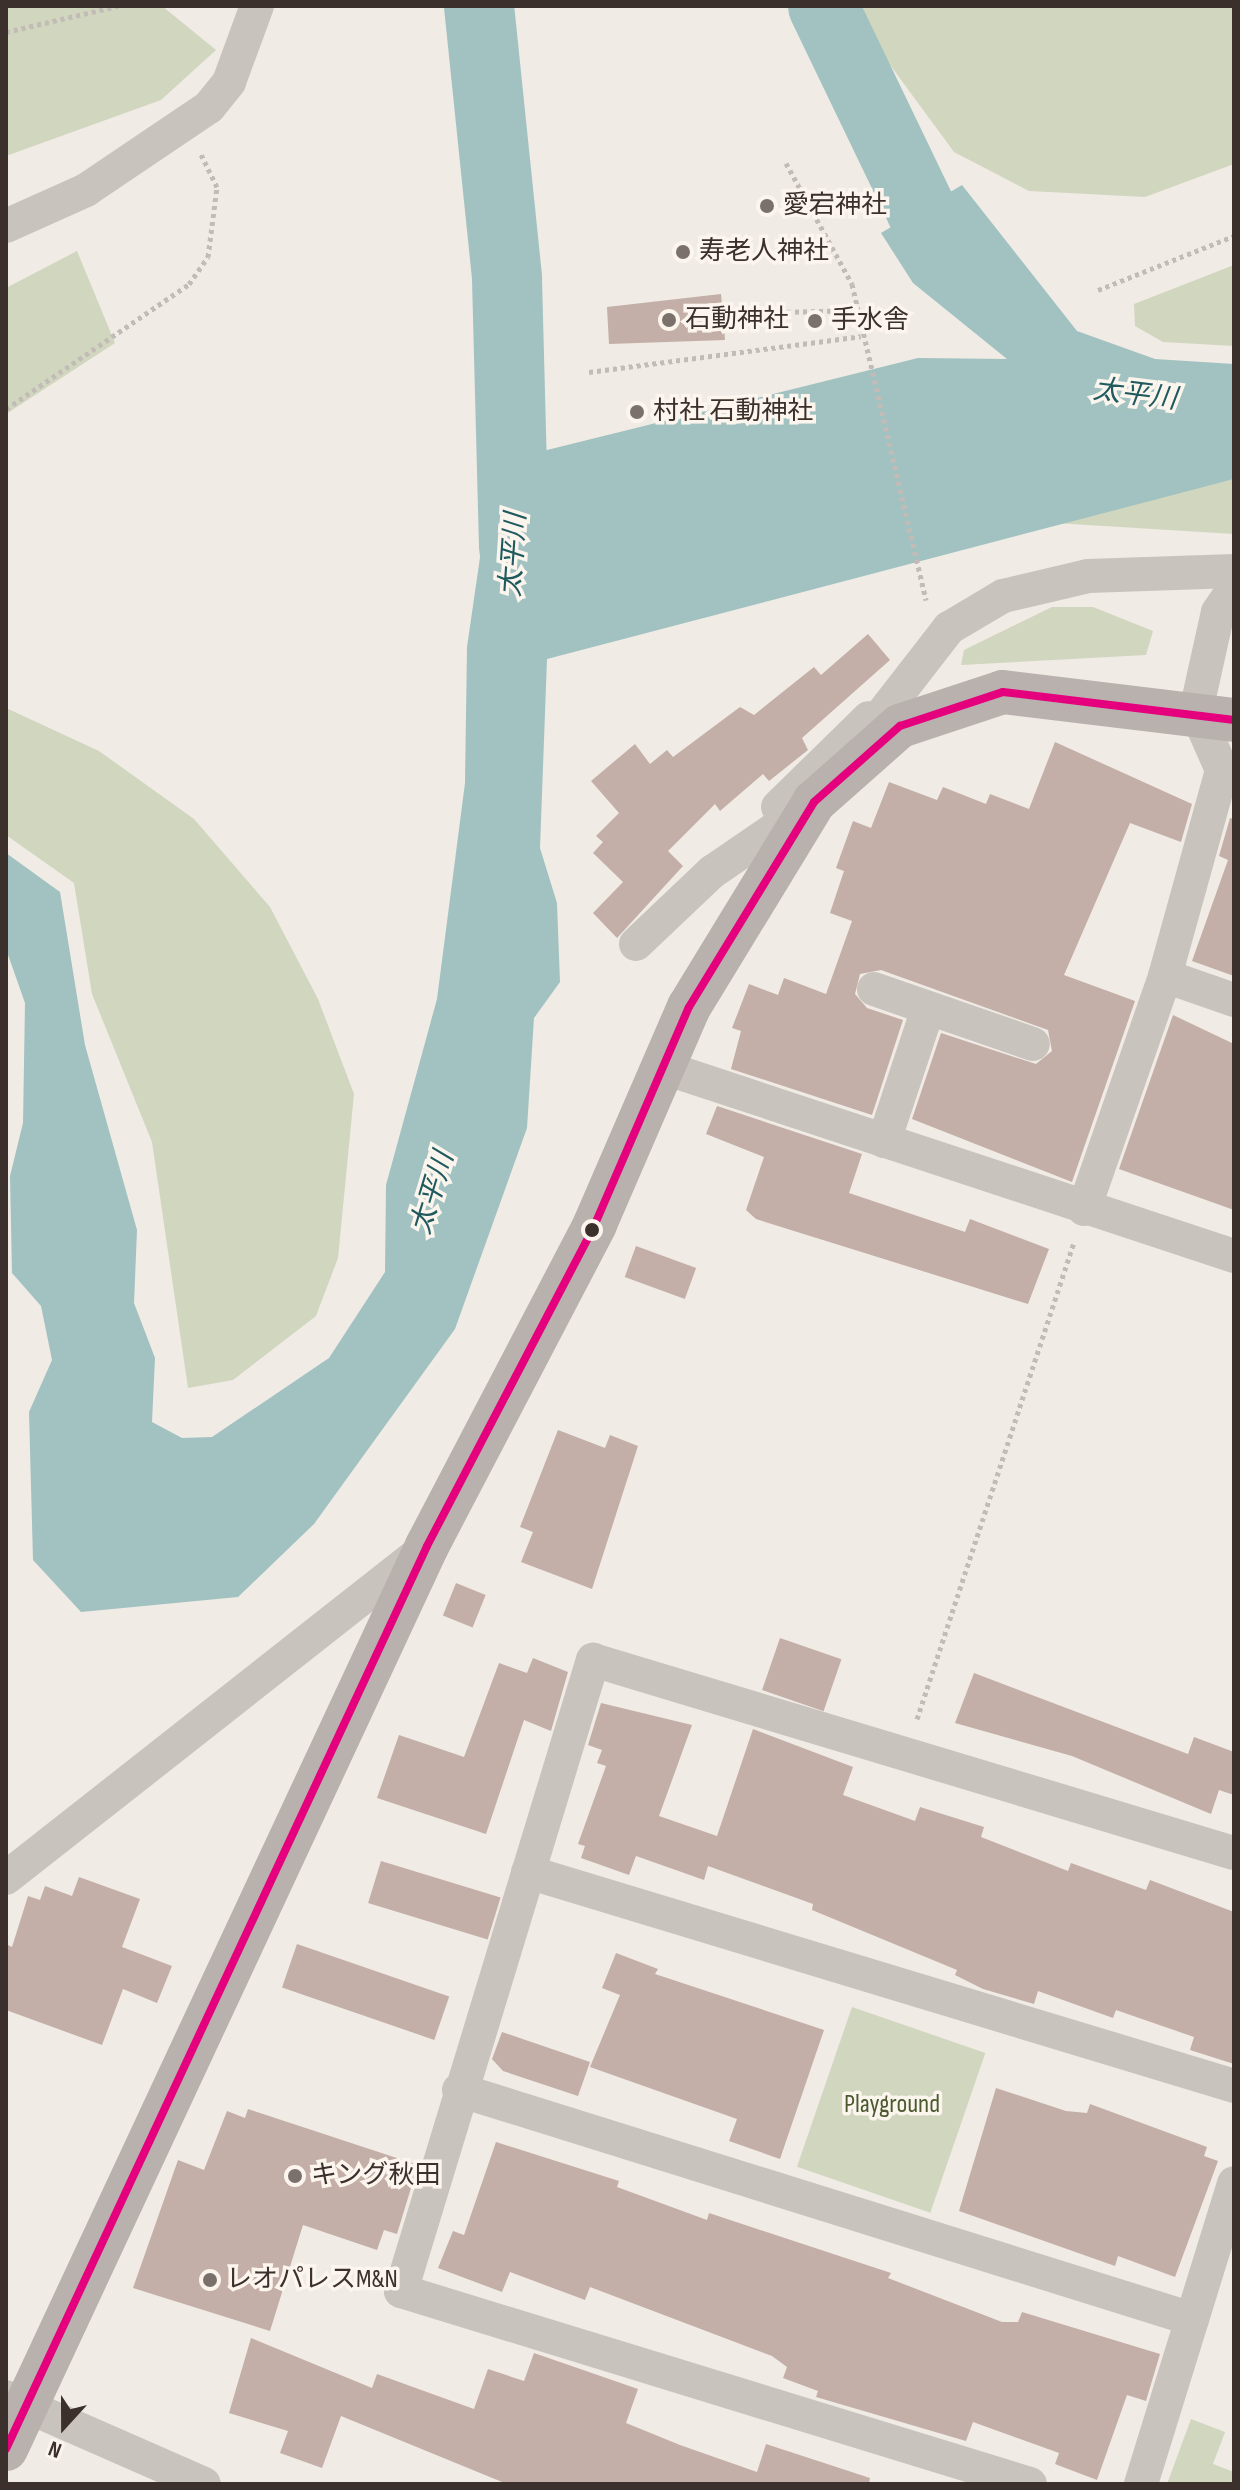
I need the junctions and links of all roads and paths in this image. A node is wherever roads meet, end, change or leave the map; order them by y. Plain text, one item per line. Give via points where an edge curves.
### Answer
1 (118, 6) edge
2 (257, 6) edge
3 (6, 32) edge
4 (172, 132) junction
5 (786, 163) dead end
6 (6, 226) edge
7 (1234, 236) edge
8 (1098, 290) dead end
9 (858, 310) junction
10 (739, 313) dead end
11 (861, 336) junction
12 (589, 372) dead end
13 (6, 409) edge
14 (1234, 571) edge
15 (1234, 588) edge
16 (929, 610) dead end
17 (909, 679) junction
18 (1215, 716) edge
19 (814, 802) junction
20 (712, 872) junction
21 (636, 944) dead end
22 (1165, 976) junction
23 (874, 989) dead end
24 (1234, 1000) edge
25 (928, 1009) junction
26 (1033, 1044) dead end
27 (662, 1067) junction
28 (884, 1141) junction
29 (1084, 1209) junction
30 (1234, 1256) edge
31 (427, 1546) junction
32 (906, 1755) junction
33 (1234, 1853) edge
34 (528, 1872) junction
35 (6, 1878) edge
36 (1234, 2086) edge
37 (459, 2090) junction
38 (1234, 2183) edge
39 (1192, 2319) junction
40 (15, 2400) edge
41 (6, 2449) edge
42 (204, 2484) edge
43 (1030, 2484) edge
44 (1141, 2484) edge

1 - 3 path
2 - 4 street via 229,82 209,107
4 - 6 street via 86,190
4 - 13 path via 198,149 217,187 208,257 189,284
5 - 9 path via 852,284
7 - 8 path
9 - 10 path
9 - 11 path
11 - 12 path
11 - 16 path
14 - 17 street via 1088,576 1003,596 949,628
15 - 18 street via 1218,612
17 - 19 street
17 - 20 street
18 - 19 main road via 1003,692 900,726
18 - 22 street via 1222,770
19 - 20 street
19 - 27 main road via 763,875
20 - 21 street
22 - 24 street
22 - 29 street
23 - 25 street
25 - 26 street
25 - 28 street
27 - 28 street
27 - 31 main road via 595,1224
28 - 29 street
29 - 30 street
29 - 32 path
31 - 35 street
31 - 40 main road
32 - 33 street
32 - 34 street via 593,1660
34 - 36 street
34 - 37 street
37 - 39 street
37 - 43 street via 401,2291
38 - 39 street
39 - 44 street
40 - 41 main road
40 - 42 street

